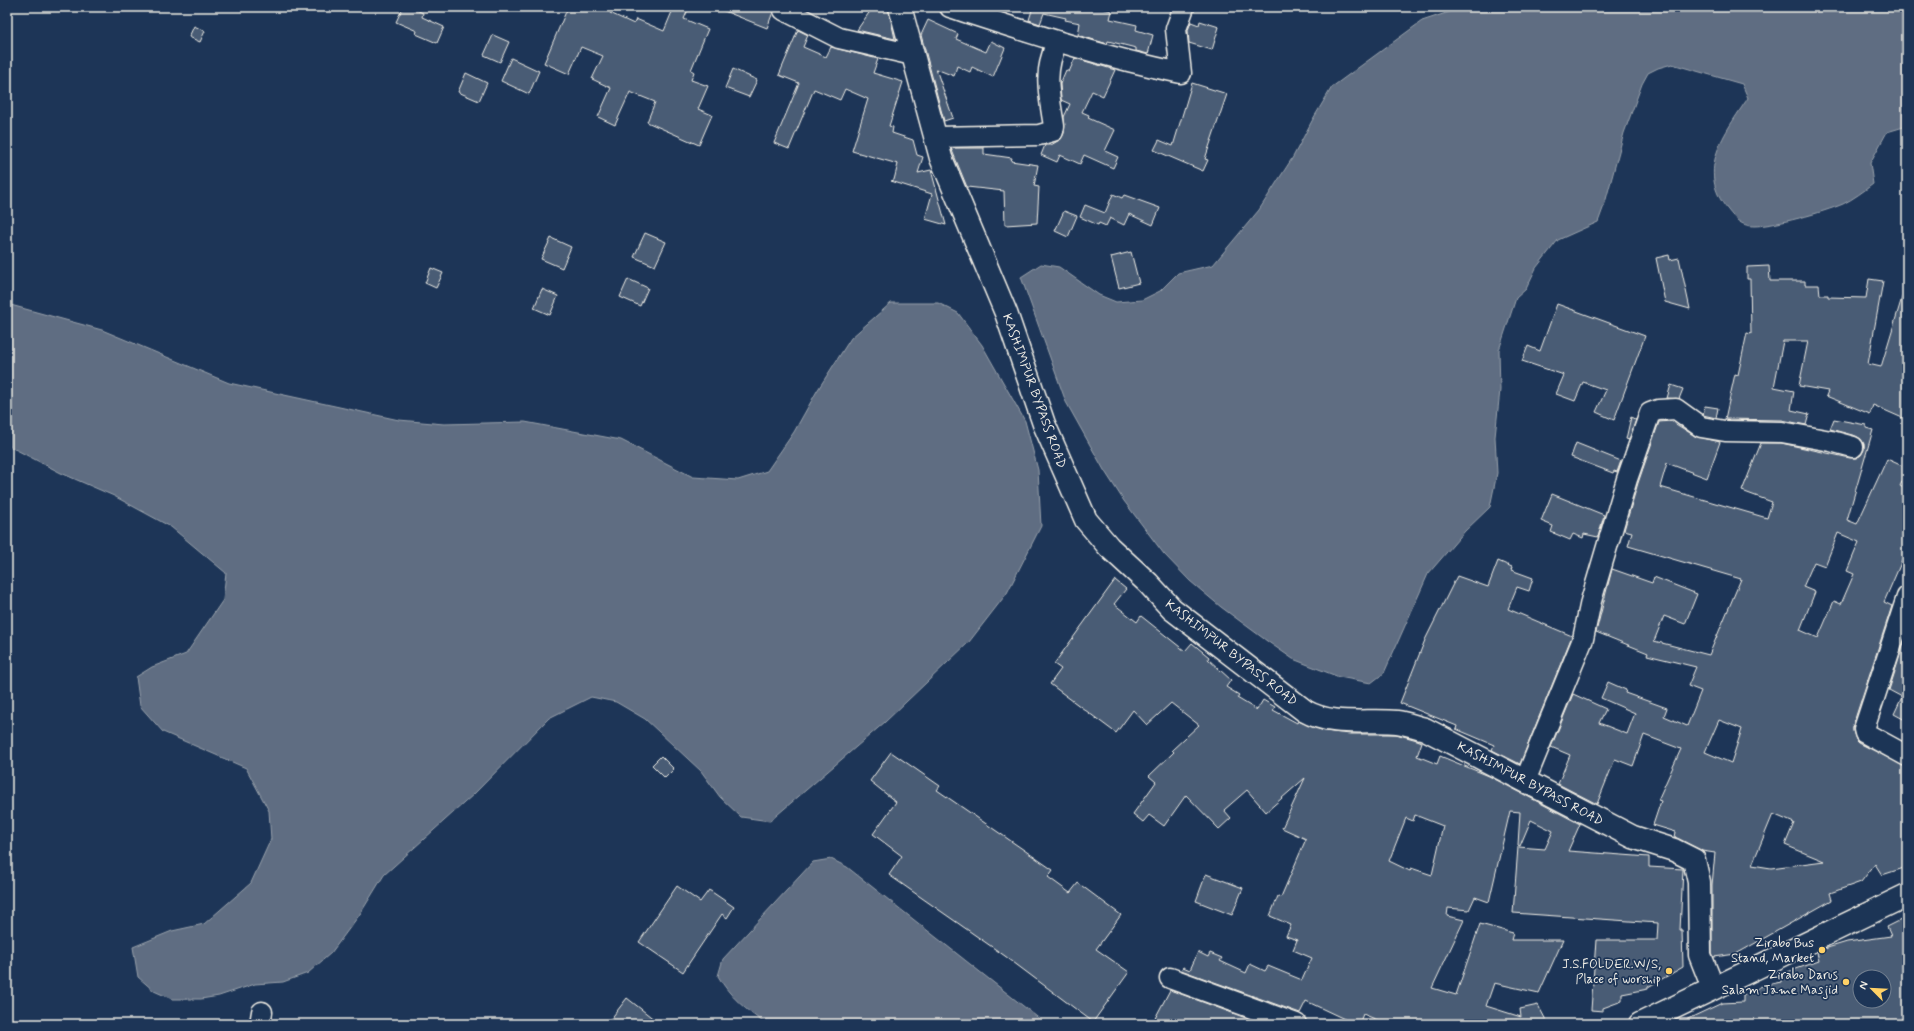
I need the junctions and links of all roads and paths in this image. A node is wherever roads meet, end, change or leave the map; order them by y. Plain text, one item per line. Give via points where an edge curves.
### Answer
1 (784, 7) edge
2 (900, 7) edge
3 (950, 7) edge
4 (1184, 7) edge
5 (1057, 42) junction
6 (913, 55) junction
7 (936, 137) junction
8 (1853, 447) dead end
9 (1907, 597) edge
10 (1907, 756) edge
11 (1525, 781) junction
12 (1907, 895) edge
13 (1170, 978) dead end
14 (1713, 988) junction
15 (1296, 1024) edge
16 (1640, 1024) edge

1 - 6 street via 784,10 839,38
2 - 6 main road, KASHIMPUR BYPASS ROAD
3 - 5 street
4 - 5 street via 1176,29 1180,73 1130,63
5 - 7 street via 1047,72 1053,130 1039,135
6 - 7 main road, KASHIMPUR BYPASS ROAD
7 - 11 main road, KASHIMPUR BYPASS ROAD via 942,158 1006,313 1047,431 1086,520 1109,546 1172,609 1315,717 1330,720 1398,722 1425,729
8 - 11 street via 1782,432 1725,431 1701,426 1676,409 1650,413 1627,478 1583,640
9 - 10 street via 1864,729 1865,733
11 - 14 main road, KASHIMPUR BYPASS ROAD via 1633,837 1674,850 1694,860 1698,882 1700,954
12 - 14 main road
13 - 15 street
14 - 16 main road

